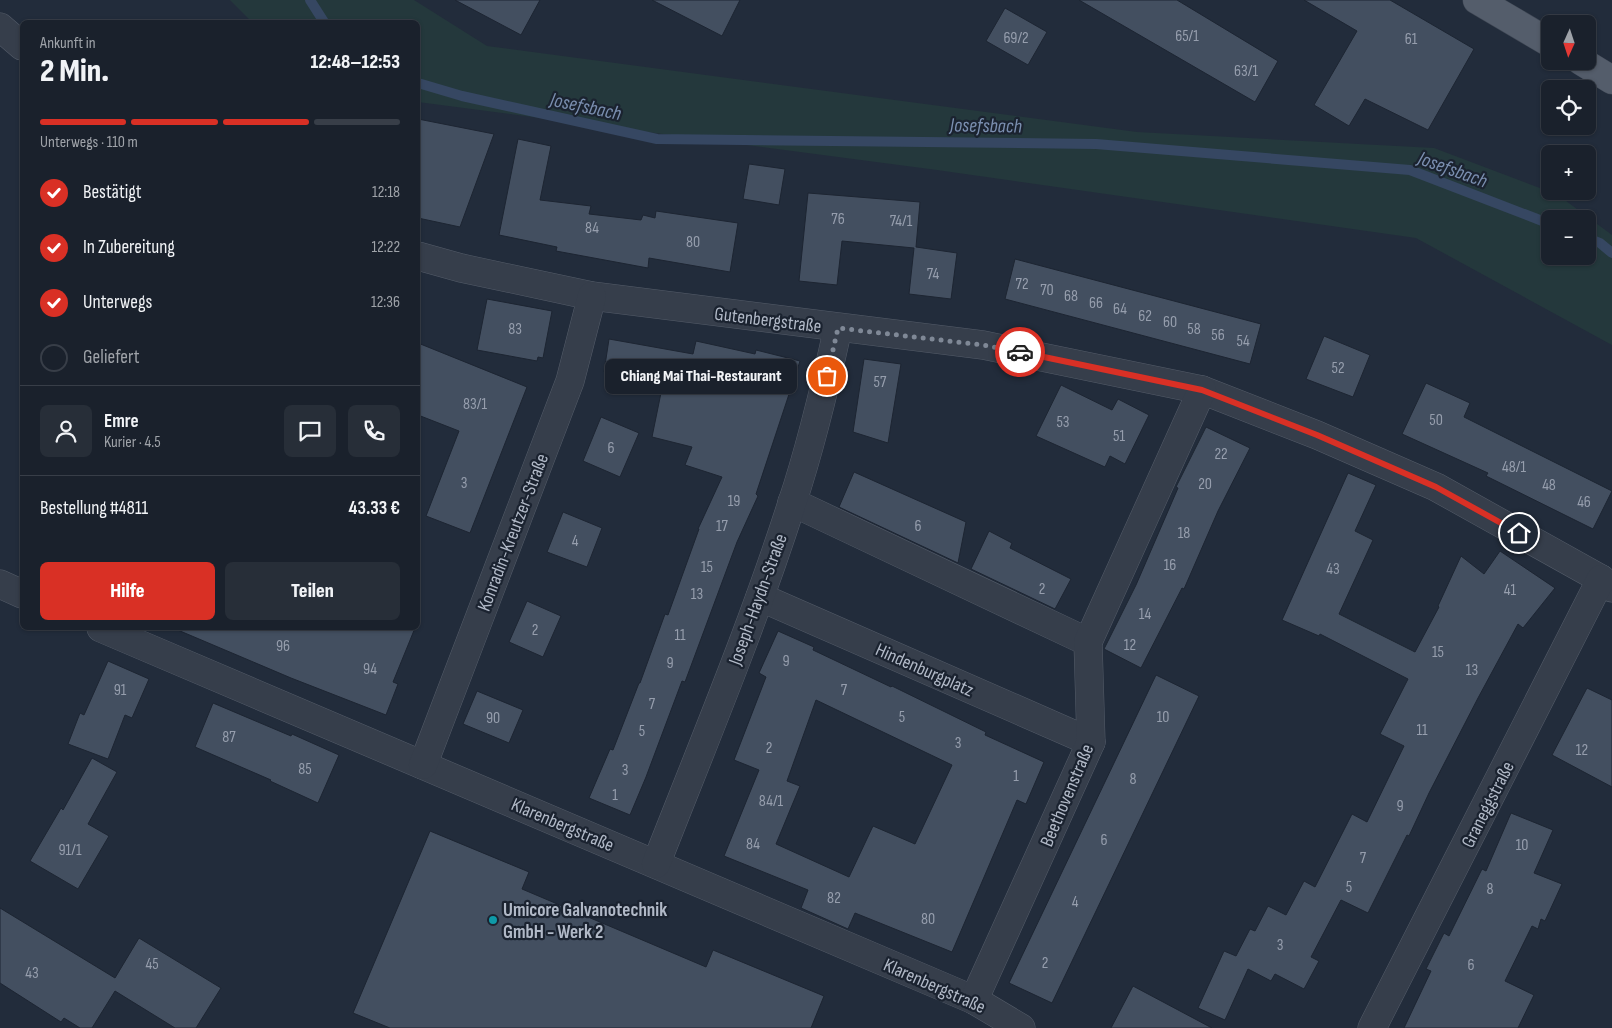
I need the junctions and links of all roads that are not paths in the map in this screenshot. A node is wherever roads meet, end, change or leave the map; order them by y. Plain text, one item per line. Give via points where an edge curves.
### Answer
1 (1477, 0) edge
2 (1541, 38) edge
3 (1596, 70) edge
4 (1612, 80) edge
5 (420, 257) edge
6 (592, 296) junction
7 (838, 328) junction
8 (1202, 390) junction
9 (792, 502) junction
10 (0, 584) edge
11 (1607, 584) edge
12 (20, 593) edge
13 (760, 597) junction
14 (106, 630) edge
15 (1088, 642) junction
16 (1091, 742) junction
17 (424, 765) junction
18 (656, 864) junction
19 (974, 1000) junction
20 (1021, 1028) edge
21 (1372, 1028) edge

1 - 2 main road
3 - 4 main road
5 - 6 street, Gutenbergstraße
6 - 7 street, Gutenbergstraße
6 - 17 street, Konradin-Kreutzer-Straße via 570,381
7 - 8 street, Gutenbergstraße via 983,345
7 - 9 street, Joseph-Haydn-Straße
8 - 11 street, Gutenbergstraße via 1436,487
8 - 15 street, Beethovenstraße
9 - 13 street, Joseph-Haydn-Straße
9 - 15 street
10 - 12 street
11 - 21 street, Graneggstraße
13 - 16 street, Hindenburgplatz
13 - 18 street, Joseph-Haydn-Straße
14 - 17 street, Klarenbergstraße
15 - 16 street, Beethovenstraße
16 - 19 street, Beethovenstraße
17 - 18 street, Klarenbergstraße
18 - 19 street, Klarenbergstraße
19 - 20 street, Klarenbergstraße

